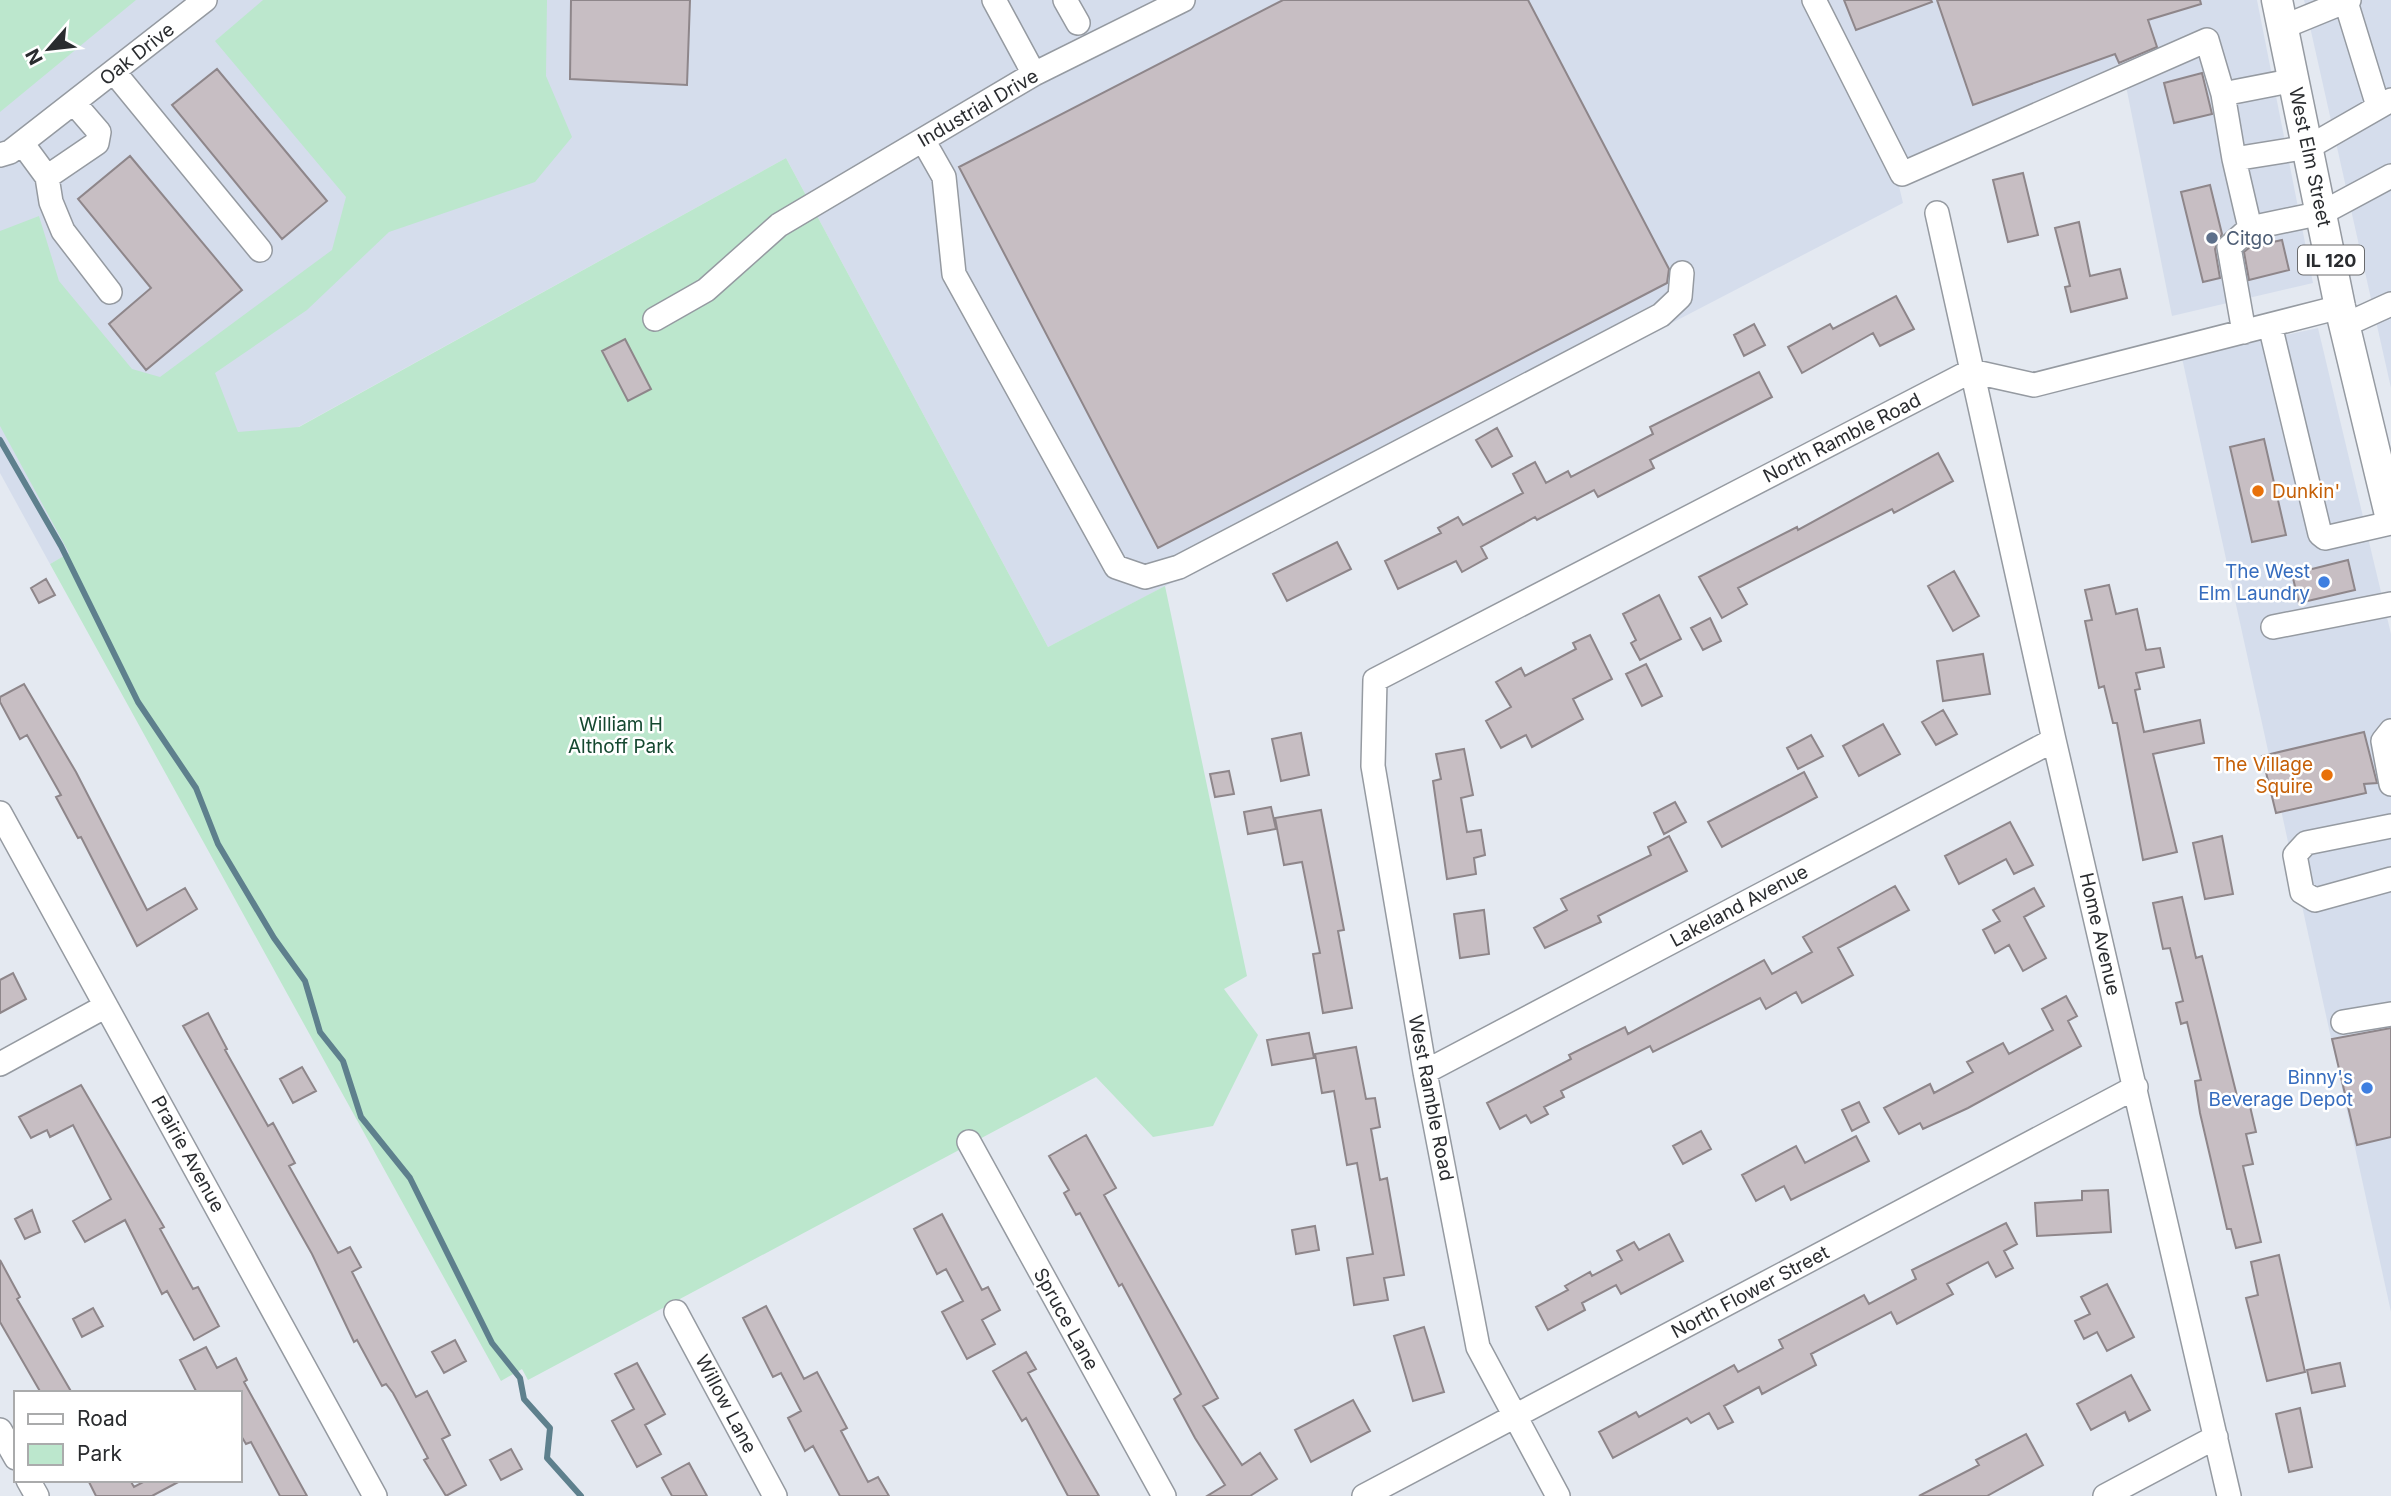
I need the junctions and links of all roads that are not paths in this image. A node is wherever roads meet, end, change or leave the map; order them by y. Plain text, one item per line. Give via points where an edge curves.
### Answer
1 (205, 0) edge
2 (994, 0) edge
3 (1065, 0) edge
4 (1183, 0) edge
5 (1814, 0) edge
6 (2348, 1) edge
7 (2280, 14) edge
8 (1078, 23) dead end
9 (114, 72) junction
10 (1034, 74) junction
11 (2295, 80) junction
12 (2223, 94) junction
13 (74, 103) junction
14 (2385, 103) edge
15 (923, 140) junction
16 (22, 143) junction
17 (2309, 147) junction
18 (0, 155) edge
19 (2234, 159) junction
20 (2391, 176) edge
21 (47, 177) junction
22 (1937, 213) dead end
23 (2322, 213) junction
24 (2250, 228) junction
25 (260, 250) dead end
26 (1682, 273) dead end
27 (110, 292) dead end
28 (2391, 304) edge
29 (2342, 316) junction
30 (654, 319) dead end
31 (2270, 325) junction
32 (2245, 332) junction
33 (1971, 371) junction
34 (2391, 521) edge
35 (2391, 604) edge
36 (2273, 627) dead end
37 (1375, 680) joint
38 (2391, 731) edge
39 (2054, 740) junction
40 (2391, 784) edge
41 (0, 813) edge
42 (2391, 826) edge
43 (2391, 879) edge
44 (106, 1006) junction
45 (2391, 1014) edge
46 (2343, 1022) dead end
47 (0, 1065) edge
48 (1425, 1072) junction
49 (2136, 1087) junction
50 (969, 1142) dead end
51 (676, 1312) dead end
52 (1515, 1417) junction
53 (0, 1430) edge
54 (2216, 1437) junction
55 (14, 1454) edge
56 (375, 1496) edge
57 (775, 1496) edge
58 (1164, 1496) edge
59 (1364, 1496) edge
60 (1558, 1496) edge
61 (2105, 1496) edge
62 (2229, 1496) edge

1 - 9 street, Oak Drive
2 - 10 street
3 - 8 street
4 - 10 street, Industrial Drive
5 - 12 street via 1902,174 2207,40
6 - 7 street
6 - 14 street
7 - 11 main road, West Elm Street / IL 120
9 - 13 street, Oak Drive
9 - 25 street
10 - 15 street, Industrial Drive
11 - 12 street
11 - 17 main road, West Elm Street / IL 120
12 - 19 street
13 - 16 street, Oak Drive
13 - 21 street via 99,132 97,143
14 - 17 street
15 - 26 street via 944,177 954,274 1116,567 1145,577 1179,567 1661,316 1680,297
15 - 30 street, Industrial Drive via 779,225 706,290
16 - 18 street, Oak Drive
16 - 21 street
17 - 19 street
17 - 23 main road, West Elm Street / IL 120
19 - 24 street
20 - 23 street
21 - 27 street via 63,231
22 - 33 street, Home Avenue
23 - 24 street
23 - 29 main road, West Elm Street / IL 120
24 - 32 street via 2229,247
28 - 29 street
29 - 31 street
29 - 34 main road, West Elm Street / IL 120
31 - 32 street
31 - 34 street via 2319,534 2325,538
32 - 33 street via 2034,384
33 - 37 street, North Ramble Road
33 - 39 street, Home Avenue
35 - 36 street
37 - 48 street, West Ramble Road via 1373,766
38 - 40 street via 2383,741
39 - 48 street, Lakeland Avenue
39 - 49 street, Home Avenue
41 - 44 street, Prairie Avenue
42 - 43 street via 2306,843 2295,855 2302,892 2315,900
44 - 47 street
44 - 56 street, Prairie Avenue
45 - 46 street
48 - 52 street, West Ramble Road via 1478,1347
49 - 52 street, North Flower Street
49 - 54 street, Home Avenue
50 - 58 street, Spruce Lane
51 - 57 street, Willow Lane
52 - 59 street, North Flower Street
52 - 60 street, West Ramble Road
53 - 55 street
54 - 61 street
54 - 62 street, Home Avenue

